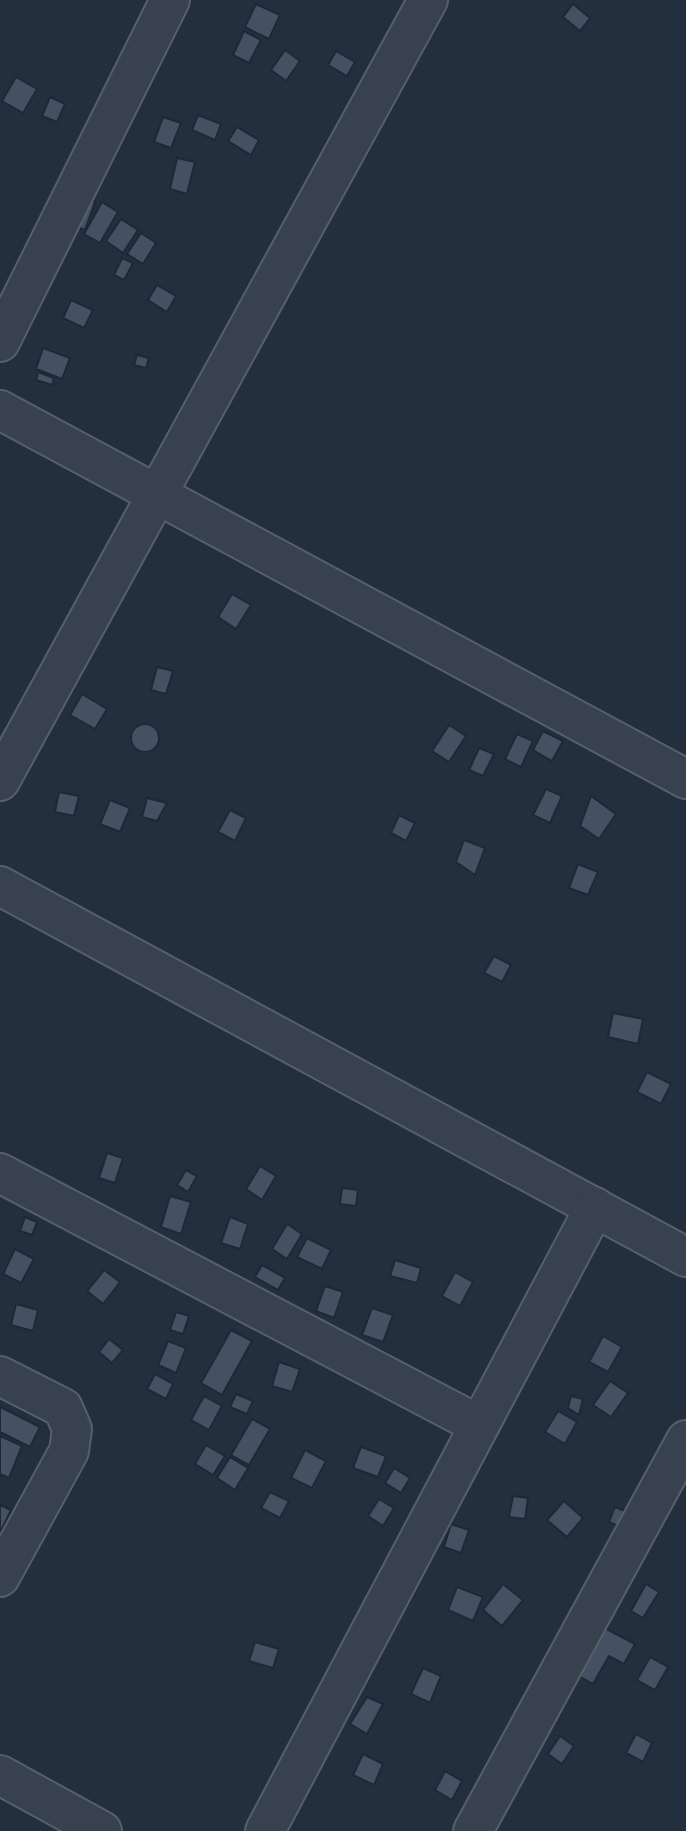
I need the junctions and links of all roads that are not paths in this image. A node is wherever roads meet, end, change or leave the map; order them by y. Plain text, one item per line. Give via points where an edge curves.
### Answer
1 (170, 0) edge
2 (428, 0) edge
3 (0, 342) edge
4 (0, 410) edge
5 (156, 495) junction
6 (686, 779) edge
7 (0, 781) edge
8 (0, 886) edge
9 (0, 1173) edge
10 (595, 1207) junction
11 (686, 1257) edge
12 (0, 1376) edge
13 (479, 1425) junction
14 (686, 1440) edge
15 (0, 1577) edge
16 (0, 1775) edge
17 (102, 1831) edge
18 (265, 1831) edge
19 (473, 1831) edge

1 - 3 street
2 - 5 street
4 - 5 street
5 - 6 street
5 - 7 street
8 - 10 street
9 - 13 street
10 - 11 street
10 - 13 street
12 - 15 street via 63,1408 72,1429 69,1451
13 - 18 street
14 - 19 street
16 - 17 street

